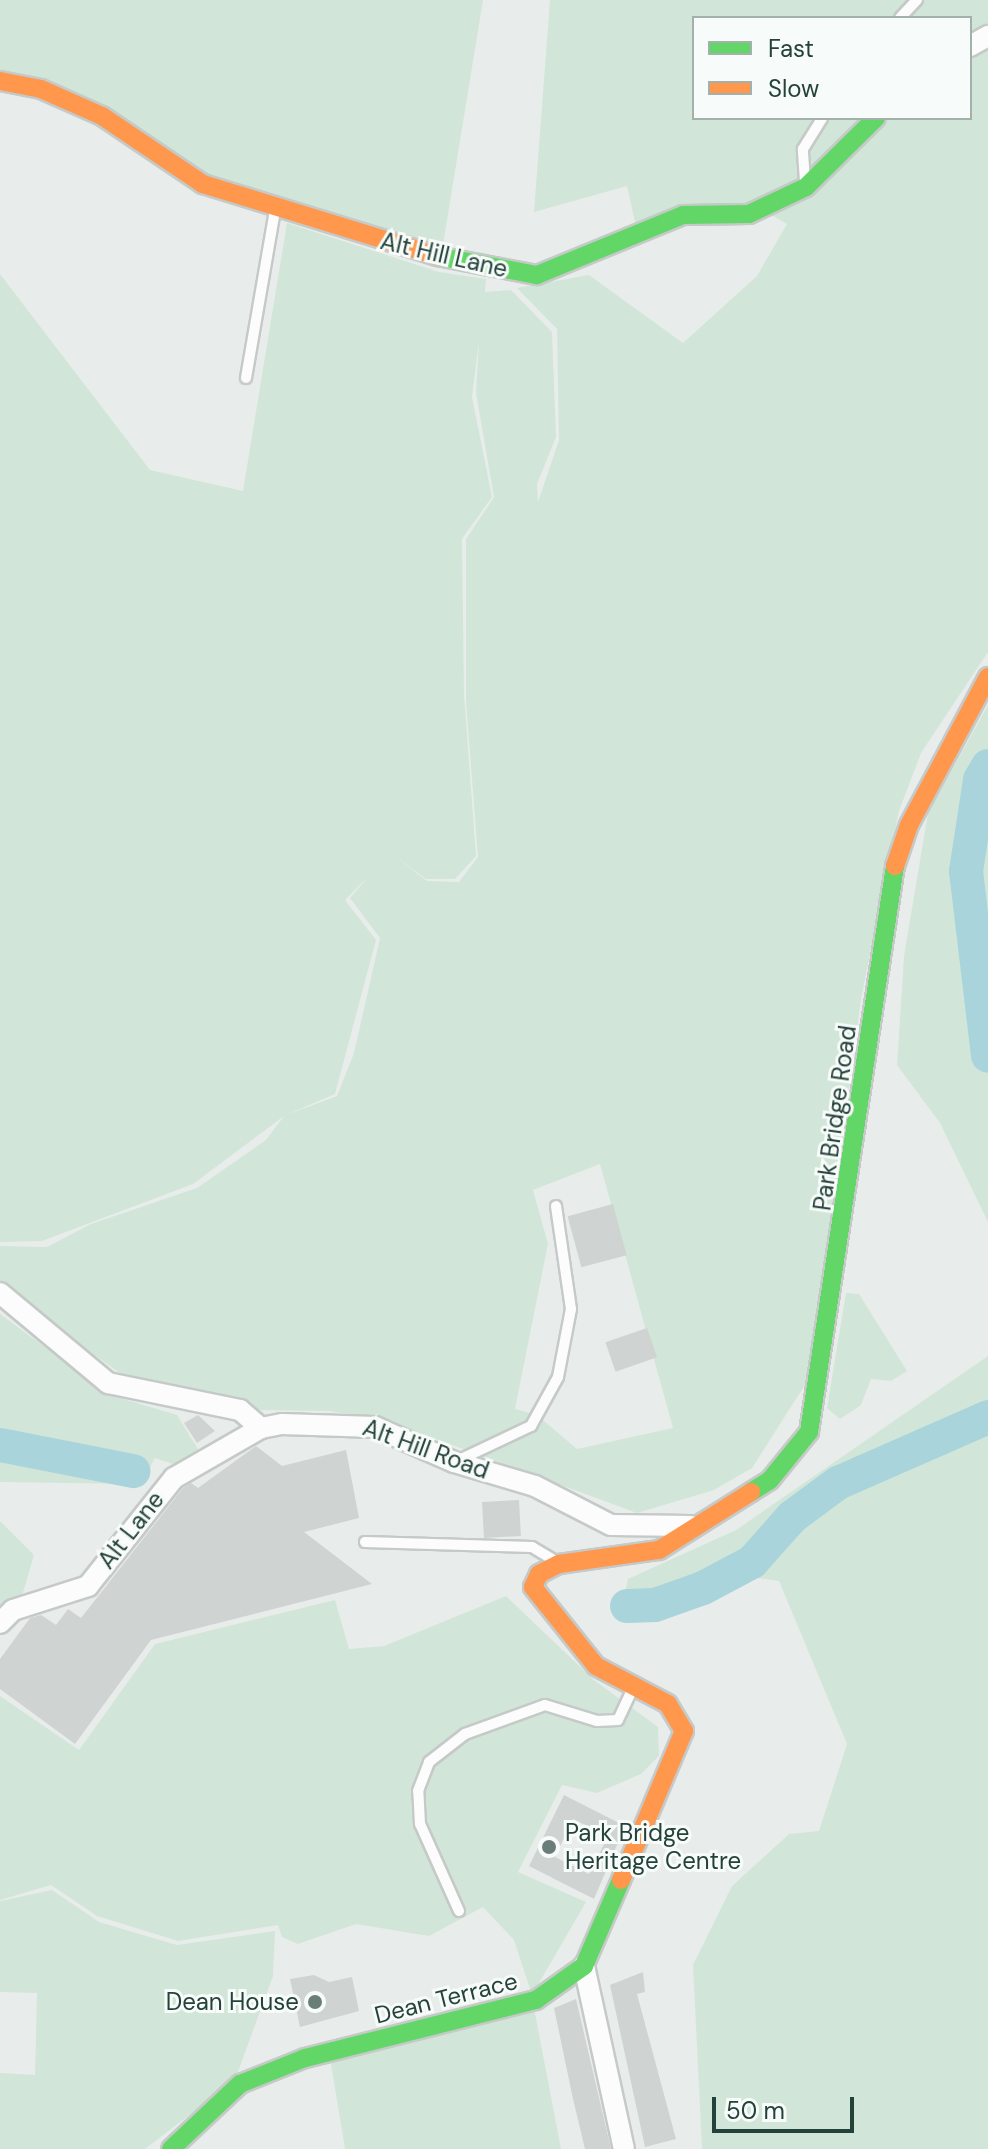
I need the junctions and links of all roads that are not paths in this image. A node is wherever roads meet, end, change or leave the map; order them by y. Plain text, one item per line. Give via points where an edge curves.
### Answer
1 (917, 0) edge
2 (902, 16) edge
3 (0, 81) edge
4 (821, 120) edge
5 (874, 120) edge
6 (806, 187) junction
7 (275, 207) junction
8 (246, 378) dead end
9 (988, 677) edge
10 (556, 1206) dead end
11 (0, 1293) edge
12 (261, 1428) junction
13 (454, 1462) junction
14 (691, 1526) junction
15 (365, 1542) dead end
16 (559, 1564) junction
17 (0, 1623) edge
18 (633, 1686) junction
19 (606, 1904) junction
20 (459, 1911) dead end
21 (626, 1913) dead end
22 (584, 1966) junction
23 (171, 2149) edge
24 (624, 2149) edge

1 - 2 lane
3 - 7 street, Alt Hill Lane via 41,89 102,116 203,184
4 - 6 lane via 803,149
5 - 6 street, Alt Hill Lane
6 - 7 street, Alt Hill Lane via 749,214 662,221 572,265 537,275 407,250
7 - 8 lane
9 - 14 street, Park Bridge Road via 909,825 888,889 856,1145 809,1432 770,1480
10 - 13 lane via 571,1309 558,1377 531,1426
11 - 12 street via 108,1383 240,1410
12 - 13 street, Alt Hill Road via 353,1422
12 - 17 street, Alt Lane via 165,1486 88,1586 13,1610
13 - 14 street, Alt Hill Road via 535,1486 611,1525
14 - 16 street via 645,1554
15 - 16 lane via 532,1547
16 - 18 street via 539,1574 533,1587 545,1613 596,1666
18 - 19 street via 677,1711 684,1731 633,1870
18 - 20 lane via 618,1720 597,1721 545,1705 465,1734 429,1762 418,1791 420,1824
19 - 21 lane
19 - 22 street
22 - 23 street, Dean Terrace via 536,2000 305,2058 240,2084
22 - 24 street

